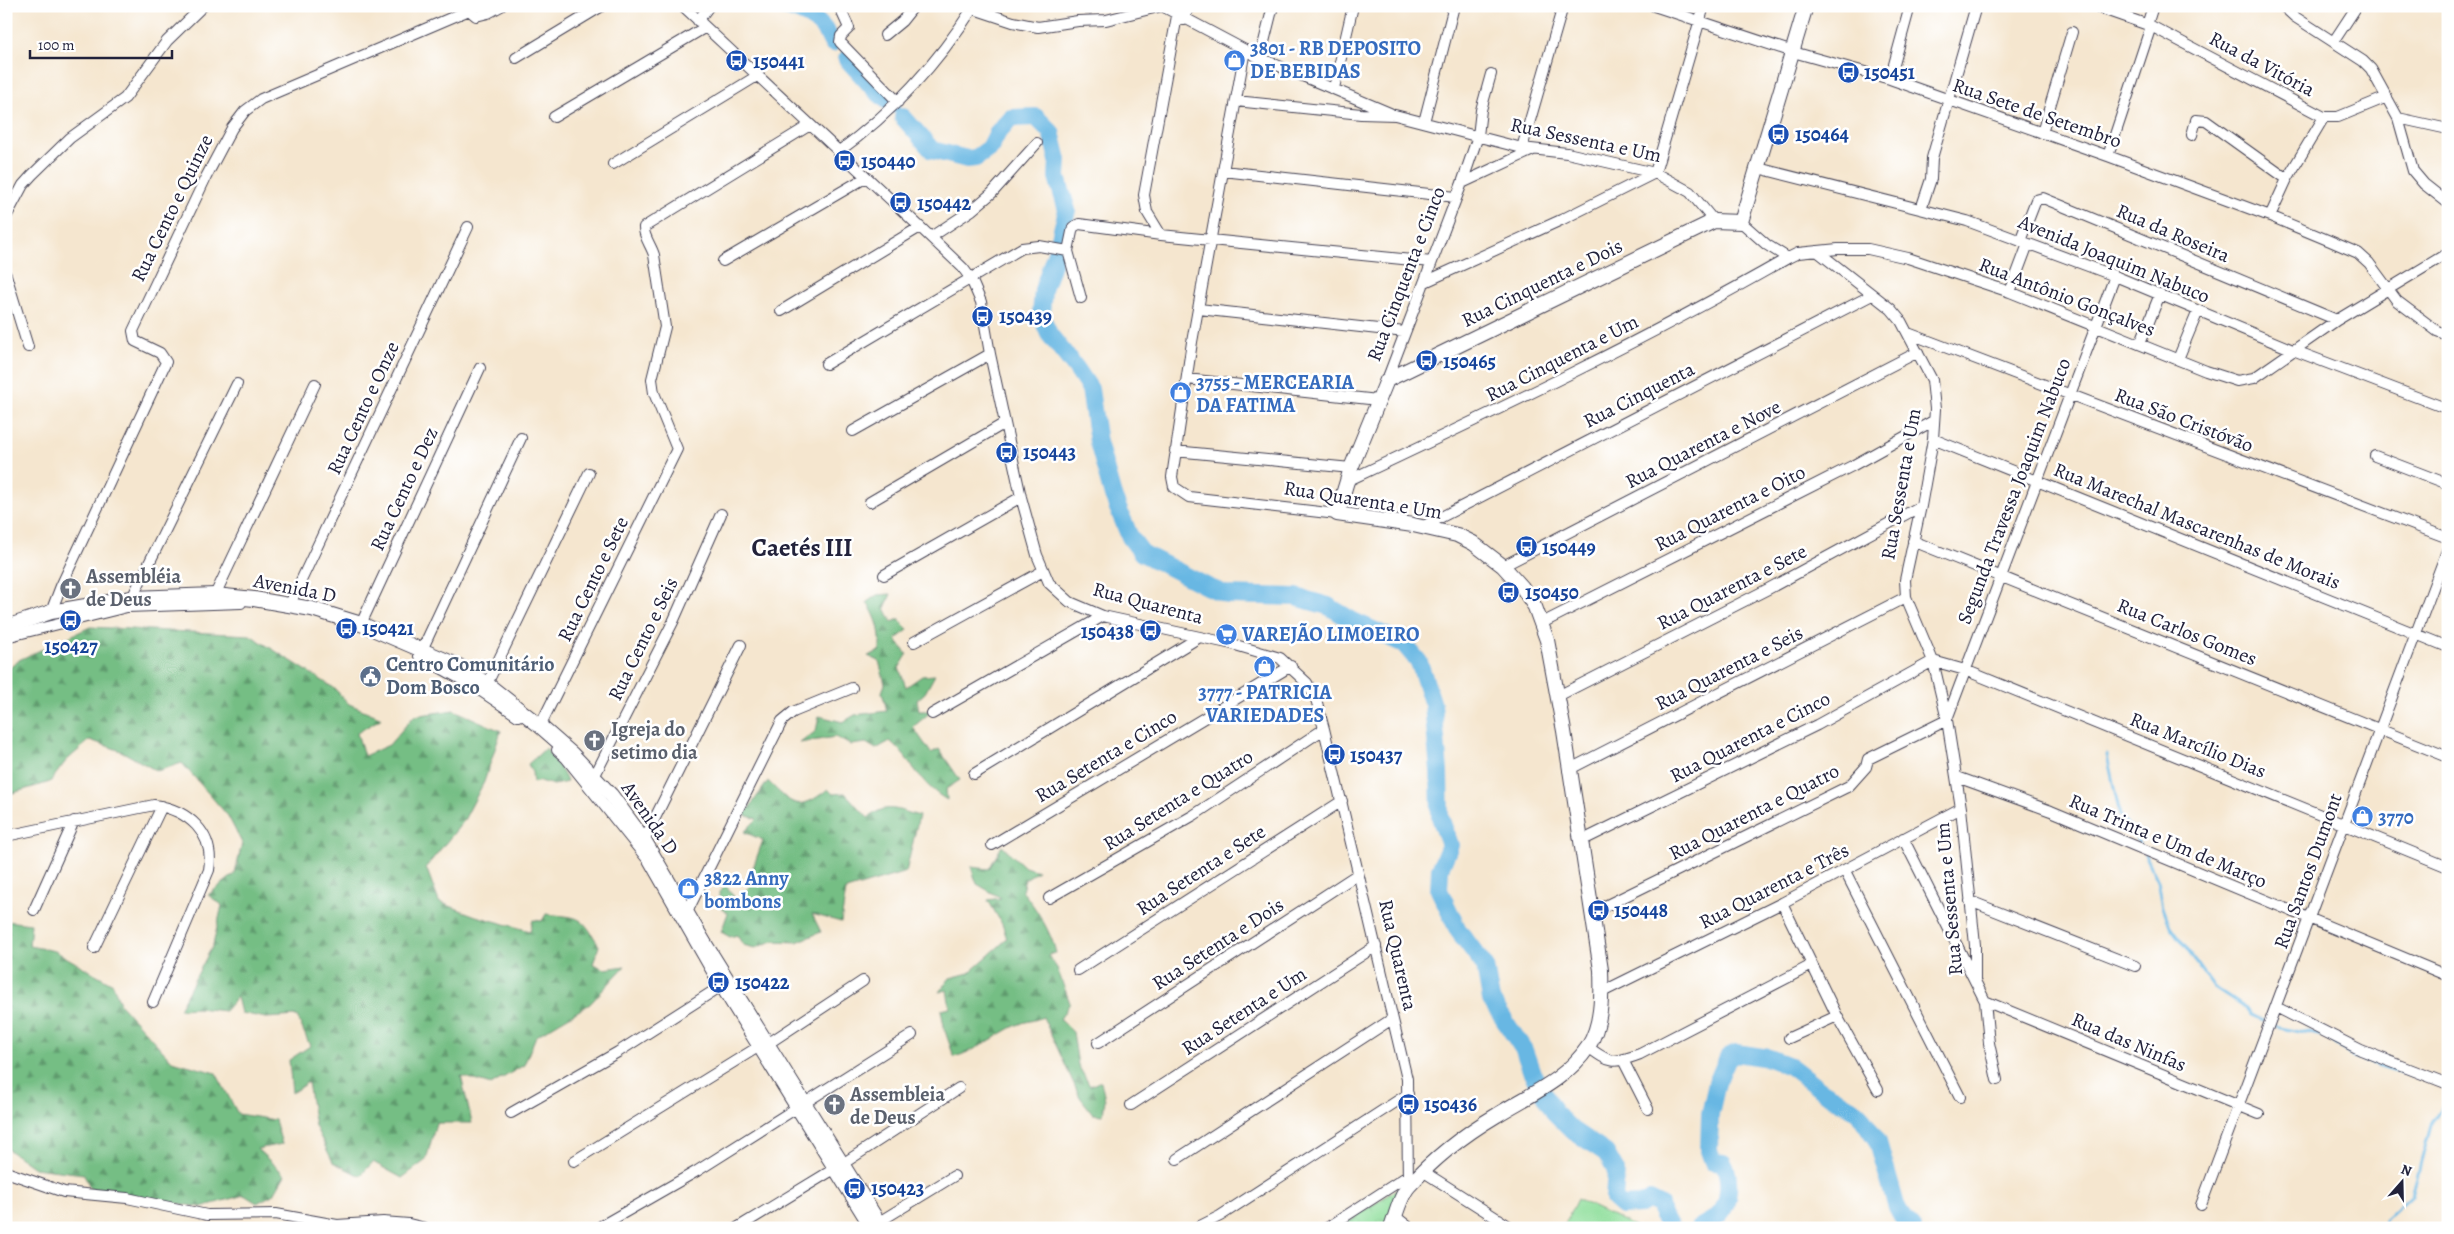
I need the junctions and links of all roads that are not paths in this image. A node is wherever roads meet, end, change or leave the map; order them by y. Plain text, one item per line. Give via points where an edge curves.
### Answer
1 (203, 6) edge
2 (501, 6) edge
3 (602, 6) edge
4 (683, 6) edge
5 (709, 6) edge
6 (839, 6) edge
7 (914, 6) edge
8 (1162, 6) edge
9 (1189, 6) edge
10 (1273, 6) edge
11 (1353, 6) edge
12 (1454, 6) edge
13 (1564, 6) edge
14 (1654, 6) edge
15 (1704, 6) edge
16 (1806, 6) edge
17 (1910, 6) edge
18 (1976, 6) edge
19 (2094, 6) edge
20 (2153, 6) edge
21 (2283, 6) edge
22 (2356, 6) edge
23 (972, 7) edge
24 (466, 9) edge
25 (1180, 18) junction
26 (1700, 22) junction
27 (701, 24) junction
28 (2149, 26) junction
29 (2072, 32) dead end
30 (885, 35) dead end
31 (2334, 41) junction
32 (1245, 50) junction
33 (1793, 52) junction
34 (516, 58) dead end
35 (1260, 58) junction
36 (1490, 74) dead end
37 (757, 76) junction
38 (1890, 79) junction
39 (1334, 88) junction
40 (2387, 97) junction
41 (1236, 101) junction
42 (1950, 101) junction
43 (898, 102) junction
44 (1395, 115) junction
45 (554, 117) dead end
46 (2324, 117) junction
47 (2398, 118) junction
48 (1424, 122) junction
49 (810, 125) junction
50 (2448, 129) edge
51 (2042, 133) junction
52 (1478, 136) junction
53 (2192, 136) dead end
54 (1037, 143) dead end
55 (1528, 149) junction
56 (838, 152) junction
57 (2108, 156) junction
58 (613, 164) dead end
59 (1758, 168) junction
60 (1224, 171) junction
61 (1656, 173) junction
62 (865, 178) junction
63 (2287, 179) junction
64 (1462, 183) junction
65 (1456, 197) junction
66 (2448, 203) edge
67 (1921, 209) junction
68 (2270, 216) junction
69 (6, 217) edge
70 (1714, 221) junction
71 (1741, 222) junction
72 (468, 227) dead end
73 (920, 227) junction
74 (1161, 235) junction
75 (931, 237) junction
76 (1211, 240) junction
77 (2024, 242) junction
78 (1068, 251) junction
79 (1817, 251) junction
80 (2448, 254) edge
81 (1788, 258) junction
82 (723, 261) dead end
83 (1432, 262) junction
84 (6, 275) edge
85 (2115, 276) junction
86 (971, 279) junction
87 (1425, 282) junction
88 (2390, 289) junction
89 (2010, 292) junction
90 (2160, 294) junction
91 (1872, 295) junction
92 (1081, 298) dead end
93 (1199, 309) junction
94 (781, 311) dead end
95 (2198, 311) junction
96 (2337, 320) junction
97 (2095, 327) junction
98 (1405, 332) junction
99 (1908, 333) junction
100 (2448, 336) edge
101 (2140, 344) junction
102 (28, 347) dead end
103 (2293, 350) junction
104 (1918, 352) junction
105 (990, 354) junction
106 (2178, 359) junction
107 (826, 364) dead end
108 (480, 368) dead end
109 (1187, 380) junction
110 (1387, 380) junction
111 (237, 384) dead end
112 (315, 384) dead end
113 (2069, 395) junction
114 (1378, 400) junction
115 (2448, 409) edge
116 (1933, 421) junction
117 (1005, 423) junction
118 (853, 431) dead end
119 (521, 438) dead end
120 (1933, 439) junction
121 (1175, 451) junction
122 (2375, 456) dead end
123 (589, 473) dead end
124 (1349, 475) junction
125 (2037, 480) junction
126 (2448, 484) edge
127 (1021, 497) junction
128 (870, 502) dead end
129 (1921, 506) junction
130 (721, 514) dead end
131 (1337, 514) junction
132 (1422, 527) junction
133 (2448, 538) edge
134 (1913, 541) junction
135 (2448, 548) edge
136 (1502, 566) junction
137 (1043, 571) junction
138 (2001, 575) junction
139 (884, 576) dead end
140 (215, 595) junction
141 (1906, 597) junction
142 (132, 598) junction
143 (290, 604) junction
144 (51, 612) junction
145 (1103, 616) junction
146 (1542, 623) junction
147 (361, 624) junction
148 (6, 626) edge
149 (2415, 634) junction
150 (6, 637) edge
151 (1198, 638) junction
152 (914, 642) dead end
153 (741, 645) dead end
154 (2448, 647) edge
155 (422, 650) junction
156 (1933, 661) junction
157 (1291, 666) junction
158 (1965, 670) junction
159 (487, 684) junction
160 (852, 688) dead end
161 (1558, 696) junction
162 (932, 714) dead end
163 (1947, 720) junction
164 (540, 726) junction
165 (1324, 729) junction
166 (2380, 730) junction
167 (2448, 757) edge
168 (1568, 770) junction
169 (974, 774) dead end
170 (594, 776) junction
171 (1957, 777) junction
172 (1342, 800) junction
173 (162, 806) junction
174 (1961, 808) junction
175 (74, 821) junction
176 (2344, 824) junction
177 (6, 836) edge
178 (1903, 838) junction
179 (644, 840) junction
180 (1581, 841) junction
181 (992, 845) dead end
182 (2448, 866) edge
183 (1845, 870) junction
184 (1358, 874) junction
185 (1049, 898) dead end
186 (1970, 901) junction
187 (1782, 903) junction
188 (34, 910) dead end
189 (687, 912) junction
190 (1593, 912) junction
191 (2309, 919) junction
192 (1376, 946) junction
193 (94, 948) dead end
194 (1812, 965) junction
195 (2135, 966) dead end
196 (1078, 970) dead end
197 (2448, 976) edge
198 (863, 980) dead end
199 (1974, 981) junction
200 (725, 984) junction
201 (1602, 992) junction
202 (1985, 1001) junction
203 (153, 1002) dead end
204 (2275, 1010) junction
205 (1837, 1016) junction
206 (1392, 1019) junction
207 (912, 1035) dead end
208 (1789, 1038) dead end
209 (1098, 1043) dead end
210 (763, 1045) junction
211 (1588, 1047) junction
212 (1623, 1060) junction
213 (1997, 1080) dead end
214 (2447, 1083) edge
215 (959, 1088) dead end
216 (1878, 1090) dead end
217 (1408, 1094) junction
218 (1960, 1098) dead end
219 (801, 1104) junction
220 (1131, 1105) dead end
221 (2238, 1106) junction
222 (1648, 1109) dead end
223 (511, 1113) dead end
224 (2260, 1114) dead end
225 (1177, 1159) dead end
226 (574, 1161) dead end
227 (839, 1166) junction
228 (6, 1172) edge
229 (954, 1176) dead end
230 (1414, 1179) junction
231 (2201, 1205) dead end
232 (1393, 1222) edge
233 (1496, 1223) edge
234 (601, 1226) dead end
235 (875, 1226) edge
236 (425, 1228) edge
237 (737, 1228) edge
238 (1196, 1228) edge
239 (1326, 1228) edge
240 (1410, 1228) edge
241 (1512, 1228) edge

1 - 69 street via 167,41 125,98 70,138 32,174
2 - 24 street via 482,16
3 - 34 street
4 - 27 street, Rua Quarenta
5 - 27 street
6 - 43 street via 849,28 840,42
7 - 30 street
8 - 23 street via 1106,20 1038,27
8 - 25 street
9 - 25 street
10 - 35 street
11 - 39 street
12 - 48 street
13 - 55 street
14 - 26 street, Rua Sete de Setembro
15 - 26 street
16 - 33 street
17 - 38 street
18 - 42 street
19 - 28 street, Rua da Vitória
20 - 28 street
21 - 31 street
22 - 31 street
23 - 43 street via 952,41
24 - 144 street, Rua Cento e Quinze via 261,99 239,118 206,177 132,334 135,341 160,353 166,362
25 - 32 street
25 - 74 street via 1144,195 1147,212
26 - 33 street, Rua Sete de Setembro
26 - 61 street
27 - 37 street, Rua Quarenta
27 - 45 street
28 - 46 street, Rua da Vitória
28 - 57 street
29 - 51 street
31 - 40 street via 2371,69
32 - 35 street
32 - 41 street, Rua Quarenta e Um
33 - 38 street, Rua Sete de Setembro
33 - 59 street via 1776,99
35 - 39 street
36 - 52 street, Rua Cinquenta e Cinco
37 - 49 street, Rua Quarenta
37 - 58 street
38 - 42 street, Rua Sete de Setembro
39 - 44 street
40 - 46 street, Rua da Vitória via 2338,117
40 - 47 street
41 - 44 street, Rua Sessenta e Um
41 - 60 street, Rua Quarenta e Um
42 - 51 street, Rua Sete de Setembro
42 - 67 street via 1932,158 1932,179
43 - 56 street
44 - 48 street, Rua Sessenta e Um
46 - 63 street
47 - 50 street
47 - 66 street via 2413,171
48 - 52 street, Rua Sessenta e Um
49 - 56 street, Rua Quarenta
49 - 164 street, Rua Cento e Sete via 644,227 654,255 665,326 652,379 654,393 677,449
51 - 57 street, Rua Sete de Setembro
52 - 55 street, Rua Sessenta e Um
52 - 64 street, Rua Cinquenta e Cinco
53 - 63 street via 2196,120 2206,121
54 - 75 street via 992,193
55 - 61 street, Rua Sessenta e Um via 1567,153
55 - 64 street
56 - 62 street, Rua Quarenta
57 - 68 street, Rua Sete de Setembro
59 - 67 street, Avenida Joaquim Nabuco
59 - 71 street
60 - 65 street
60 - 76 street, Rua Quarenta e Um
61 - 70 street, Rua Sessenta e Um via 1690,192
61 - 87 street
62 - 73 street, Rua Quarenta
62 - 82 street
63 - 68 street
64 - 65 street, Rua Cinquenta e Cinco
65 - 83 street, Rua Cinquenta e Cinco
67 - 77 street, Avenida Joaquim Nabuco via 1967,221
68 - 88 street, Rua Sete de Setembro via 2358,254
70 - 71 street
70 - 110 street, Rua Cinquenta e Dois
71 - 81 street
72 - 143 street, Rua Cento e Onze
73 - 75 street, Rua Quarenta
73 - 94 street
74 - 76 street
74 - 78 street via 1079,224 1073,227
75 - 86 street, Rua Quarenta
76 - 83 street
76 - 93 street, Rua Quarenta e Um
77 - 85 street, Avenida Joaquim Nabuco
77 - 89 street
77 - 96 street, Rua da Roseira via 2036,200 2043,198
78 - 86 street via 1039,246 1022,248
78 - 92 street
79 - 81 street via 1798,253
79 - 89 street, Rua Antônio Gonçalves via 1890,253
79 - 91 street, Rua Sessenta e Um
80 - 88 street, Rua Antônio Gonçalves
81 - 124 street, Rua Cinquenta e Um via 1539,390
83 - 87 street, Rua Cinquenta e Cinco
84 - 102 street
85 - 90 street, Avenida Joaquim Nabuco
85 - 97 street, Segunda Travessa Joaquim Nabuco
86 - 105 street, Rua Quarenta via 981,302
86 - 107 street
87 - 98 street, Rua Cinquenta e Cinco
88 - 96 street, Rua Antônio Gonçalves
88 - 100 street, Rua Sete de Setembro via 2406,309
89 - 97 street, Rua Antônio Gonçalves
90 - 95 street, Avenida Joaquim Nabuco
90 - 101 street
91 - 99 street, Rua Sessenta e Um via 1891,309
91 - 132 street, Rua Cinquenta
93 - 98 street
93 - 109 street, Rua Quarenta e Um
95 - 103 street, Avenida Joaquim Nabuco
95 - 106 street
96 - 103 street, Rua Antônio Gonçalves
97 - 101 street, Rua Antônio Gonçalves
97 - 113 street, Segunda Travessa Joaquim Nabuco
98 - 110 street, Rua Cinquenta e Cinco
99 - 104 street, Rua Sessenta e Um
99 - 113 street, Rua São Cristóvão
101 - 106 street, Rua Antônio Gonçalves
103 - 106 street, Rua Antônio Gonçalves via 2254,378 2237,381
103 - 115 street, Avenida Joaquim Nabuco
104 - 116 street, Rua Sessenta e Um via 1932,380
104 - 136 street, Rua Quarenta e Nove
105 - 117 street, Rua Quarenta
105 - 118 street
108 - 147 street, Rua Cento e Dez
109 - 114 street
109 - 121 street, Rua Quarenta e Um
110 - 114 street, Rua Cinquenta e Cinco
111 - 142 street
112 - 140 street
113 - 125 street, Segunda Travessa Joaquim Nabuco
113 - 133 street, Rua São Cristóvão
114 - 124 street, Rua Cinquenta e Cinco
116 - 120 street, Rua Sessenta e Um
116 - 146 street, Rua Quarenta e Oito via 1852,466
117 - 127 street, Rua Quarenta
117 - 128 street
119 - 155 street
120 - 125 street, Rua Marechal Mascarenhas de Morais
120 - 129 street, Rua Sessenta e Um
121 - 124 street
121 - 131 street, Rua Quarenta e Um via 1174,487 1189,497
122 - 126 street
123 - 159 street
124 - 131 street, Rua Cinquenta e Cinco
125 - 138 street, Segunda Travessa Joaquim Nabuco
125 - 149 street, Rua Marechal Mascarenhas de Morais
127 - 137 street, Rua Quarenta
127 - 139 street
129 - 134 street, Rua Sessenta e Um
129 - 161 street, Rua Quarenta e Sete via 1768,589
130 - 170 street, Rua Cento e Seis via 673,622
131 - 132 street, Rua Quarenta e Um
132 - 136 street, Rua Quarenta e Um via 1457,535
134 - 138 street, Rua Carlos Gomes
134 - 141 street, Rua Sessenta e Um via 1905,580
135 - 149 street, Rua Santos Dumont
136 - 146 street, Rua Quarenta e Um via 1522,587
137 - 145 street, Rua Quarenta via 1049,583 1070,602
137 - 152 street
138 - 158 street, Segunda Travessa Joaquim Nabuco
138 - 166 street, Rua Carlos Gomes
140 - 142 street, Avenida D
140 - 143 street, Avenida D
141 - 156 street, Rua Sessenta e Um
141 - 168 street, Rua Quarenta e Seis
142 - 144 street, Avenida D
143 - 147 street, Avenida D
144 - 148 street, Avenida D
145 - 151 street, Rua Quarenta
145 - 162 street
146 - 161 street, Rua Quarenta e Um
147 - 155 street, Avenida D
149 - 154 street, Rua Marechal Mascarenhas de Morais
149 - 166 street, Rua Santos Dumont
150 - 200 street, Avenida D via 127,607 255,602 350,625 425,658 522,719 566,758 648,860
151 - 157 street, Rua Quarenta via 1259,650
151 - 169 street
153 - 179 street
155 - 159 street, Avenida D via 459,666
156 - 158 street, Rua Marcílio Dias
156 - 163 street, Rua Sessenta e Um
156 - 180 street, Rua Quarenta e Cinco via 1818,725
157 - 165 street, Rua Quarenta via 1316,699
157 - 181 street, Rua Setenta e Cinco
158 - 163 street, Segunda Travessa Joaquim Nabuco
158 - 176 street, Rua Marcílio Dias
159 - 164 street, Avenida D
160 - 189 street via 793,712 782,721
161 - 168 street, Rua Quarenta e Um
163 - 171 street, Rua Sessenta e Um
163 - 190 street, Rua Quarenta e Quatro via 1868,759 1866,767 1849,786
164 - 170 street, Avenida D
165 - 172 street, Rua Quarenta
165 - 185 street, Rua Setenta e Quatro via 1194,815
166 - 167 street, Rua Carlos Gomes
166 - 176 street, Rua Santos Dumont
168 - 180 street, Rua Quarenta e Um
170 - 179 street, Avenida D
171 - 174 street, Rua Sessenta e Um
171 - 191 street, Rua Trinta e Um de Março via 2051,811
172 - 184 street, Rua Quarenta
172 - 196 street, Rua Setenta e Sete
173 - 175 street via 141,807
173 - 193 street
173 - 203 street via 194,821 210,849 209,870
174 - 178 street, Rua Quarenta e Três
174 - 186 street, Rua Sessenta e Um
175 - 177 street
175 - 188 street
176 - 182 street, Rua Marcílio Dias
176 - 191 street, Rua Santos Dumont
178 - 183 street, Rua Quarenta e Três
178 - 199 street
179 - 189 street, Avenida D
180 - 190 street, Rua Quarenta e Um
183 - 187 street, Rua Quarenta e Três
183 - 218 street
184 - 192 street, Rua Quarenta
184 - 209 street, Rua Setenta e Dois
186 - 195 street
186 - 199 street, Rua Sessenta e Um via 1975,945
187 - 194 street
187 - 201 street, Rua Quarenta e Três
189 - 200 street, Avenida D
190 - 201 street, Rua Quarenta e Um
191 - 197 street, Rua Trinta e Um de Março
191 - 204 street, Rua Santos Dumont
192 - 206 street, Rua Quarenta
192 - 220 street, Rua Setenta e Um
194 - 205 street
194 - 212 street
198 - 210 street
199 - 202 street, Rua Sessenta e Um
200 - 210 street, Avenida D
200 - 223 street via 618,1052
201 - 211 street, Rua Quarenta e Um via 1599,1014
202 - 213 street, Rua Sessenta e Um
202 - 221 street, Rua das Ninfas
204 - 214 street via 2361,1050
204 - 221 street, Rua Santos Dumont
205 - 208 street
205 - 216 street
206 - 217 street, Rua Quarenta
206 - 225 street
207 - 219 street
210 - 219 street, Avenida D
210 - 226 street
211 - 212 street via 1613,1063
211 - 230 street, Rua Quarenta e Um via 1573,1066 1556,1079 1468,1133
212 - 222 street
215 - 227 street
217 - 230 street, Rua Quarenta
217 - 238 street via 1220,1216
219 - 227 street, Avenida D
219 - 234 street via 697,1171
221 - 224 street, Rua das Ninfas
221 - 231 street, Rua Santos Dumont
227 - 235 street, Avenida D
227 - 237 street
228 - 236 street via 64,1192 127,1198 207,1215 276,1214 337,1226 388,1222
229 - 235 street
230 - 232 street, Rua Quarenta
230 - 233 street
230 - 239 street
232 - 240 street, Rua Quarenta
233 - 241 street

